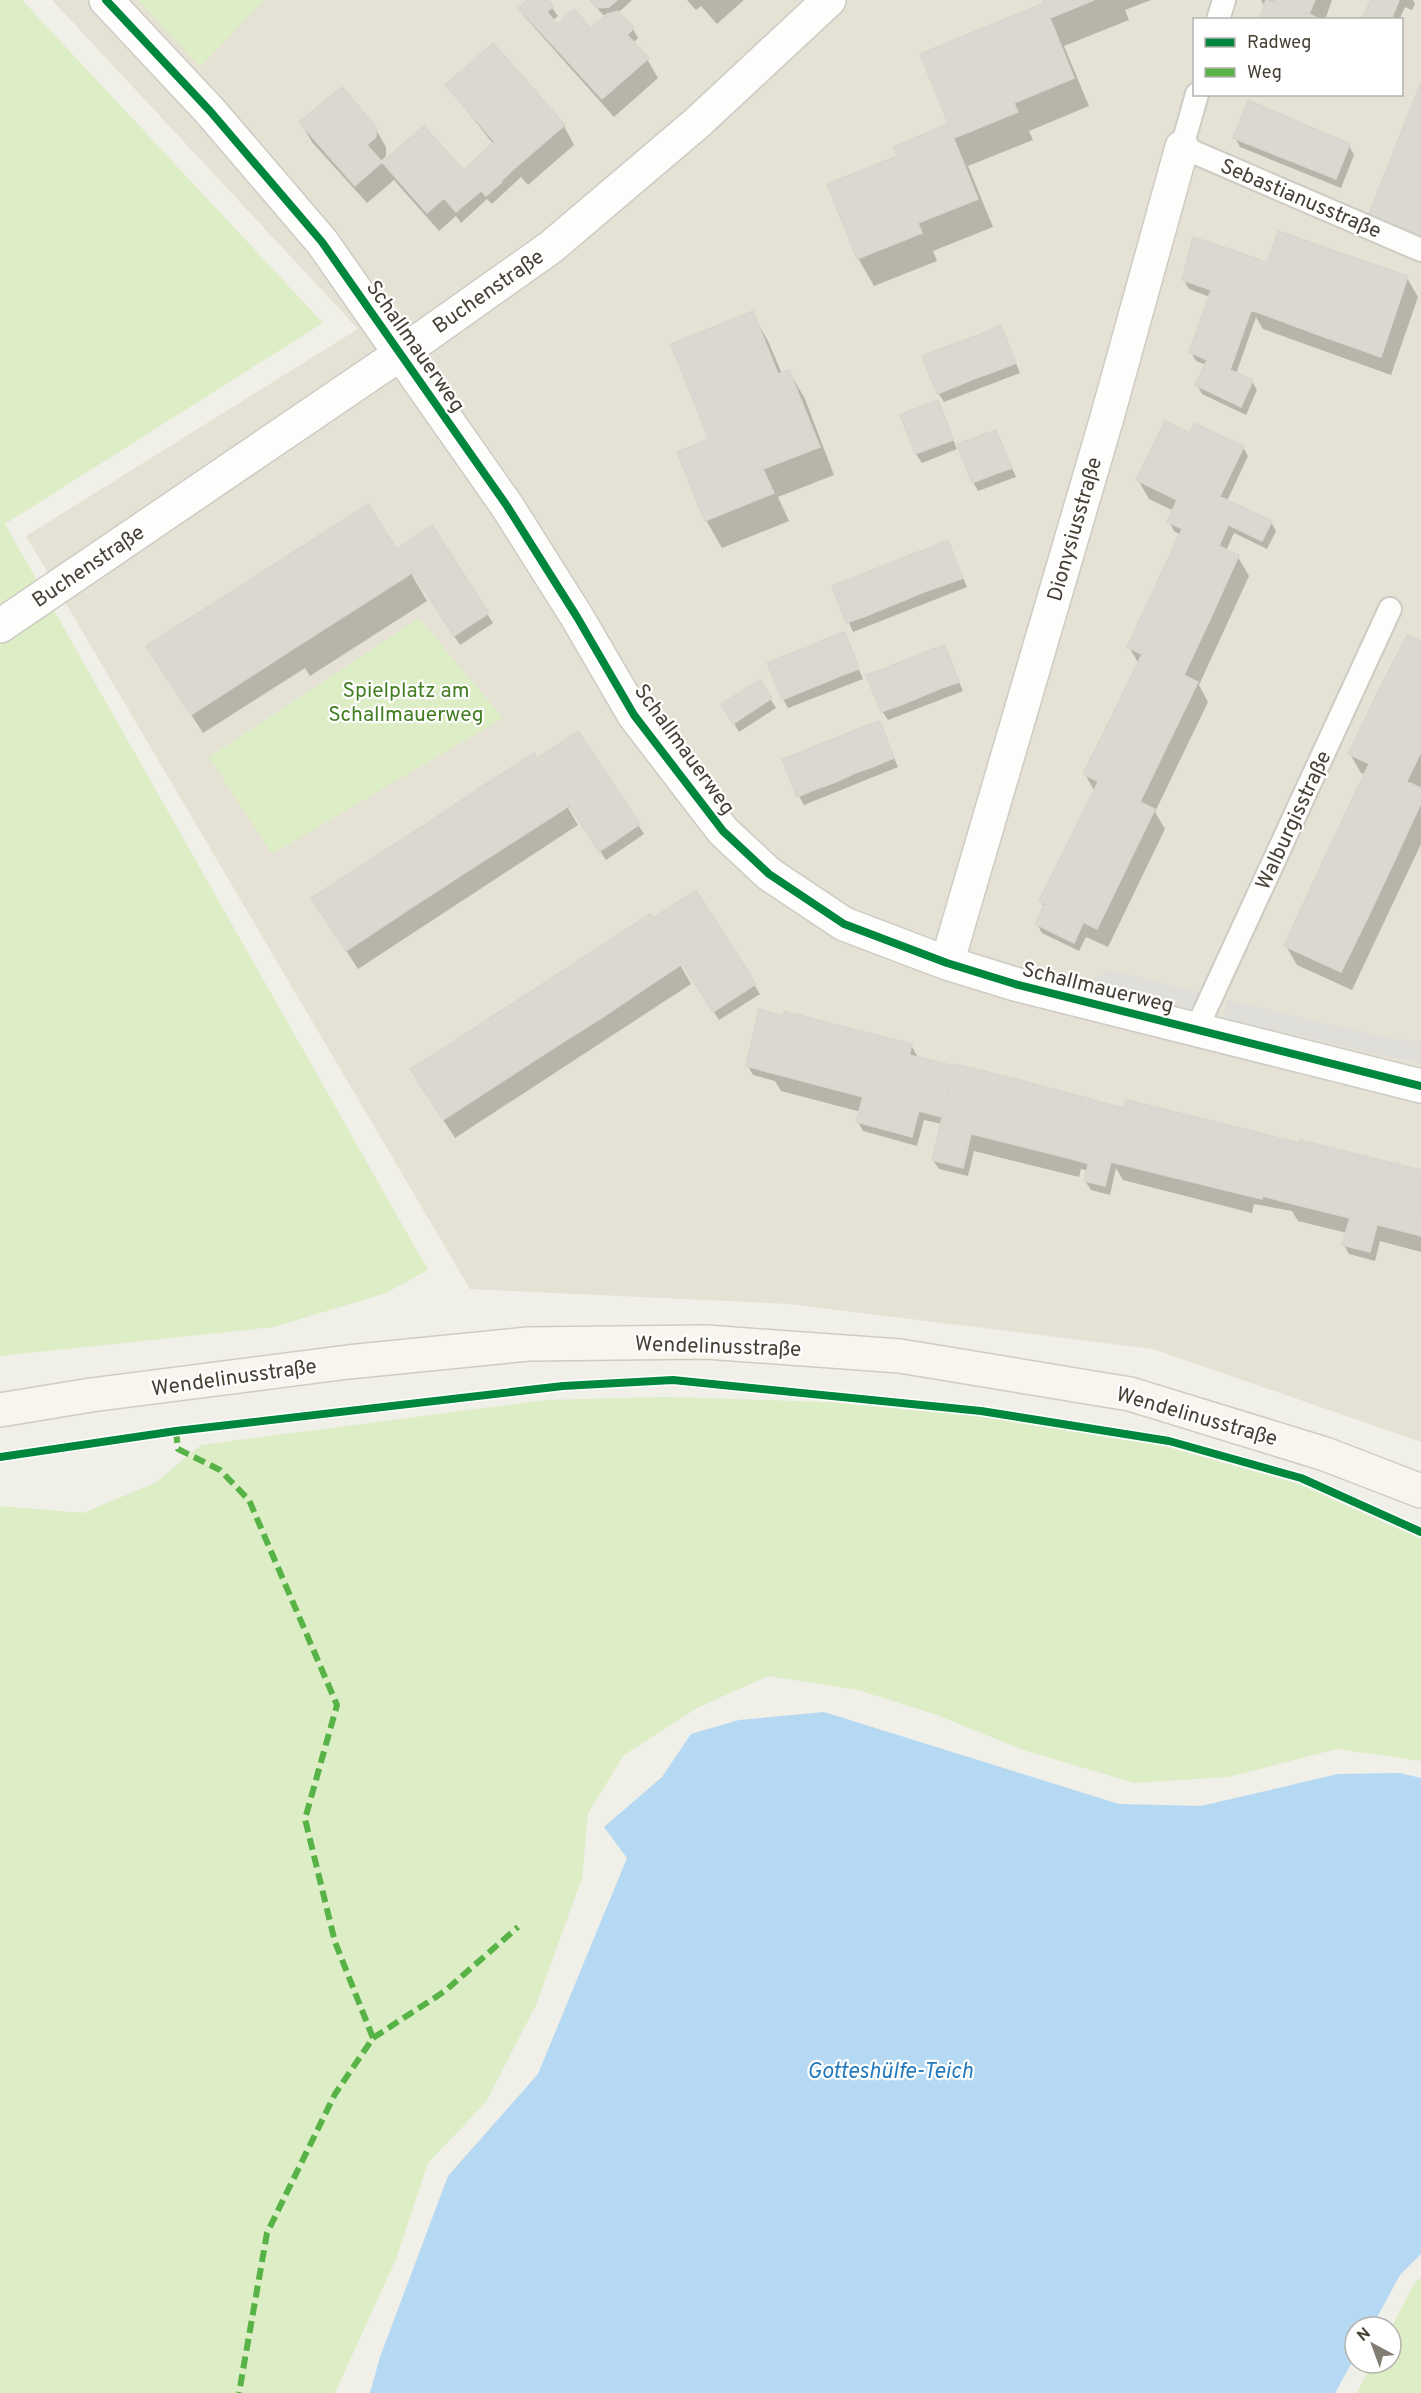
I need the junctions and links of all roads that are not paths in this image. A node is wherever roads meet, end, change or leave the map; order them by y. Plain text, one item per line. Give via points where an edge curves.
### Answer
1 (106, 0) edge
2 (829, 0) edge
3 (1224, 0) edge
4 (1219, 18) edge
5 (1196, 96) edge
6 (1182, 147) junction
7 (1421, 250) edge
8 (400, 354) junction
9 (1390, 609) dead end
10 (0, 626) edge
11 (947, 963) junction
12 (1196, 1030) junction
13 (1421, 1086) edge
14 (0, 1410) edge
15 (1421, 1491) edge

1 - 8 street, Schallmauerweg via 210,111 322,242
2 - 8 street, Buchenstraße via 697,123 551,247
3 - 4 lane
5 - 6 lane, Dionysiusstraße
6 - 7 lane, Sebastianusstraße
6 - 11 street, Dionysiusstraße
8 - 10 street, Buchenstraße
8 - 11 street, Schallmauerweg via 507,506 634,715 723,831 769,873 844,924
9 - 12 lane, Walburgisstraße
11 - 12 street, Schallmauerweg
12 - 13 street, Schallmauerweg
14 - 15 main road, Wendelinusstraße via 382,1358 528,1344 706,1342 900,1356 1130,1394 1325,1454

